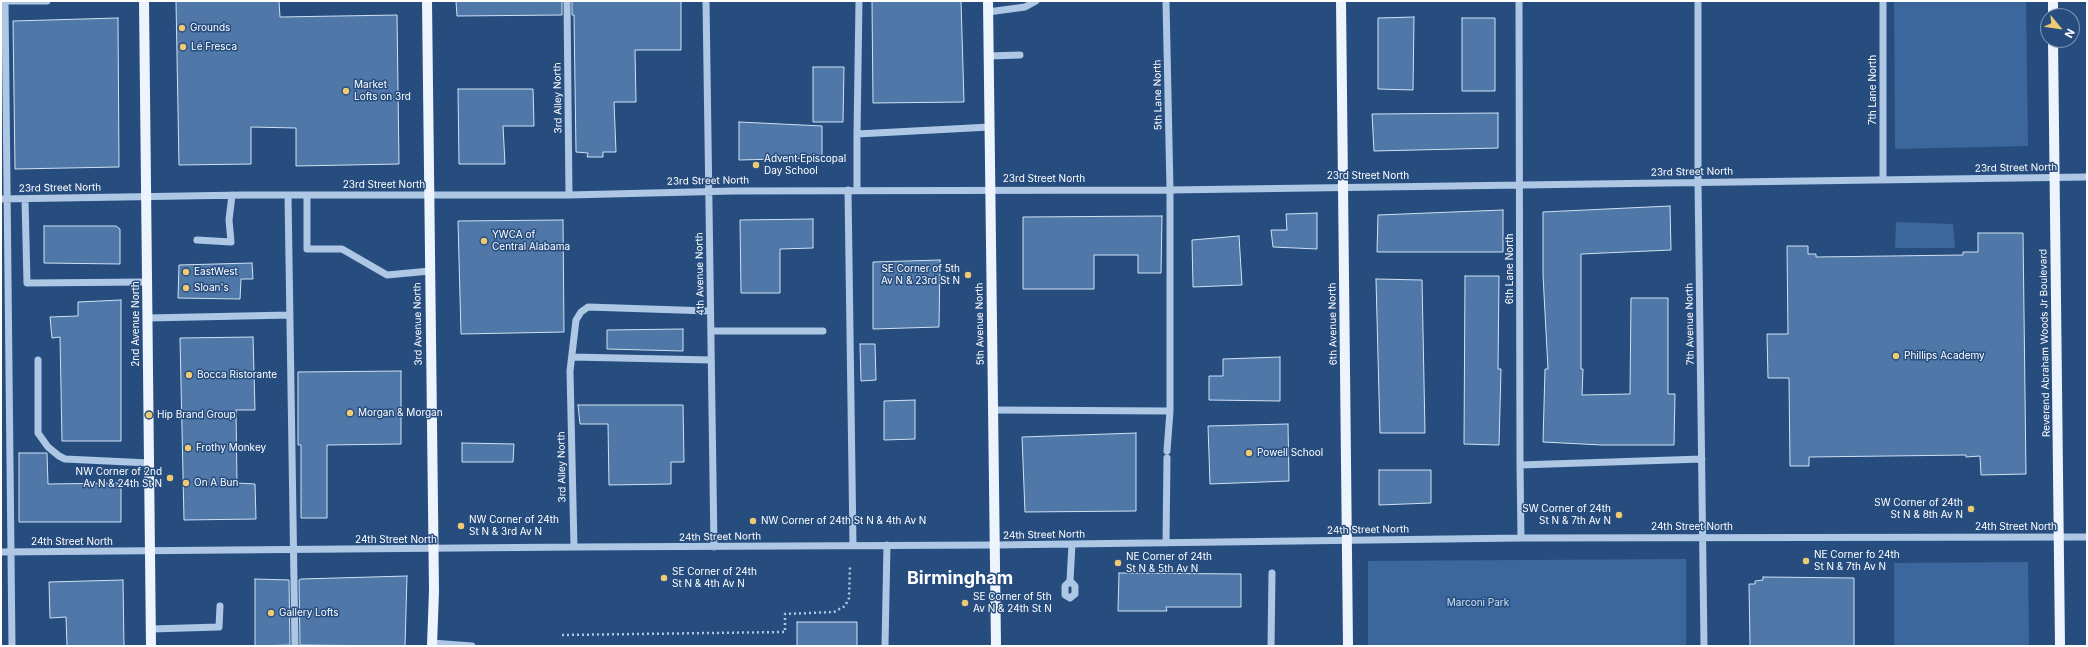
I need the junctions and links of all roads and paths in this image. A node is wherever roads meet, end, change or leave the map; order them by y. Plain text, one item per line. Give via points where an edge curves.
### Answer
1 (1, 1) edge
2 (5, 1) edge
3 (47, 1) edge
4 (144, 1) edge
5 (427, 1) edge
6 (567, 1) edge
7 (706, 1) edge
8 (859, 1) edge
9 (988, 1) edge
10 (1036, 1) edge
11 (1166, 1) edge
12 (1341, 1) edge
13 (1519, 1) edge
14 (1698, 1) edge
15 (1883, 1) edge
16 (988, 12) junction
17 (2054, 48) edge
18 (1020, 55) dead end
19 (989, 56) junction
20 (990, 127) junction
21 (857, 134) junction
22 (2055, 177) junction
23 (2087, 177) edge
24 (1883, 180) junction
25 (1698, 182) junction
26 (1520, 185) junction
27 (1344, 187) junction
28 (990, 189) junction
29 (848, 190) junction
30 (857, 190) junction
31 (1170, 190) junction
32 (709, 191) junction
33 (232, 195) junction
34 (288, 195) junction
35 (307, 195) junction
36 (429, 195) junction
37 (569, 195) junction
38 (146, 197) junction
39 (4, 199) edge
40 (25, 199) junction
41 (198, 240) dead end
42 (430, 271) junction
43 (148, 282) junction
44 (710, 311) junction
45 (290, 315) junction
46 (148, 318) junction
47 (823, 331) dead end
48 (711, 332) junction
49 (572, 357) junction
50 (38, 360) dead end
51 (711, 360) junction
52 (994, 410) junction
53 (1170, 411) junction
54 (1702, 459) junction
55 (149, 463) junction
56 (1520, 465) junction
57 (2087, 536) edge
58 (1703, 537) junction
59 (2059, 537) junction
60 (1522, 538) junction
61 (1348, 540) junction
62 (1166, 543) junction
63 (1072, 544) junction
64 (853, 545) junction
65 (887, 545) junction
66 (995, 545) junction
67 (574, 547) junction
68 (714, 547) junction
69 (294, 550) junction
70 (433, 550) junction
71 (150, 551) junction
72 (1, 552) edge
73 (12, 552) junction
74 (850, 566) dead end
75 (1272, 573) dead end
76 (1070, 581) dead end
77 (220, 606) dead end
78 (151, 629) junction
79 (562, 635) dead end
80 (432, 645) edge
81 (12, 646) edge
82 (151, 646) edge
83 (295, 646) edge
84 (472, 646) edge
85 (885, 646) edge
86 (996, 646) edge
87 (1271, 646) edge
88 (1348, 646) edge
89 (1704, 646) edge
90 (2060, 646) edge

1 - 2 street
2 - 3 street
2 - 39 street
4 - 38 main road, 2nd Avenue North
5 - 36 main road, 3rd Avenue North
6 - 37 street, 3rd Alley North
7 - 32 street, 4th Avenue North
8 - 21 street
9 - 16 main road, 5th Avenue North
10 - 16 street via 1025,7
11 - 31 street, 5th Lane North
12 - 27 main road, 6th Avenue North
13 - 26 street, 6th Lane North
14 - 25 street, 7th Avenue North
15 - 24 street, 7th Lane North
16 - 19 main road, 5th Avenue North
17 - 22 main road, Reverend Abraham Woods Jr Boulevard
18 - 19 street
19 - 20 main road, 5th Avenue North
20 - 21 street
20 - 28 main road, 5th Avenue North
21 - 30 street
22 - 23 street, 23rd Street North
22 - 24 street, 23rd Street North
22 - 59 main road, Reverend Abraham Woods Jr Boulevard
24 - 25 street, 23rd Street North
25 - 26 street, 23rd Street North
25 - 54 street, 7th Avenue North
26 - 27 street, 23rd Street North
26 - 56 street, 6th Lane North
27 - 31 street, 23rd Street North
27 - 61 main road, 6th Avenue North
28 - 30 street, 23rd Street North
28 - 31 street, 23rd Street North
28 - 52 main road, 5th Avenue North
29 - 30 street, 23rd Street North
29 - 32 street, 23rd Street North
29 - 64 street
31 - 53 street, 5th Lane North
32 - 37 street, 23rd Street North
32 - 44 street, 4th Avenue North
33 - 34 street, 23rd Street North
33 - 38 street, 23rd Street North
33 - 41 street via 229,220 231,242
34 - 35 street, 23rd Street North
34 - 45 street
35 - 36 street, 23rd Street North
35 - 42 street via 306,249 342,249 387,275
36 - 37 street, 23rd Street North
36 - 42 main road, 3rd Avenue North
38 - 40 street, 23rd Street North
38 - 43 main road, 2nd Avenue North
39 - 40 street, 23rd Street North
39 - 73 street
40 - 43 street via 27,283
42 - 70 main road, 3rd Avenue North
43 - 46 main road, 2nd Avenue North
44 - 48 street, 4th Avenue North
44 - 49 street, 3rd Alley North via 588,307 576,320
45 - 46 street
45 - 69 street
46 - 55 main road, 2nd Avenue North
47 - 48 street
48 - 51 street, 4th Avenue North
49 - 51 street
49 - 67 street, 3rd Alley North via 570,387
50 - 55 street via 38,434 48,447 65,459
51 - 68 street, 4th Avenue North
52 - 53 street
52 - 66 main road, 5th Avenue North
53 - 62 street, 5th Lane North
54 - 56 street
54 - 58 street, 7th Avenue North
55 - 71 main road, 2nd Avenue North
56 - 60 street, 6th Lane North
57 - 59 street, 24th Street North
58 - 59 street, 24th Street North
58 - 60 street, 24th Street North
58 - 89 street, 7th Avenue North
59 - 90 main road, Reverend Abraham Woods Jr Boulevard
60 - 61 street, 24th Street North
61 - 62 street, 24th Street North
61 - 88 main road, 6th Avenue North
62 - 63 street, 24th Street North
63 - 66 street, 24th Street North
63 - 76 street
64 - 65 street, 24th Street North
64 - 68 street, 24th Street North
65 - 66 street, 24th Street North
65 - 85 street
66 - 86 main road, 5th Avenue North
67 - 68 street, 24th Street North
67 - 70 street, 24th Street North
69 - 70 street, 24th Street North
69 - 71 street, 24th Street North
69 - 83 street
70 - 80 main road, 3rd Avenue North
71 - 73 street, 24th Street North
71 - 78 main road, 2nd Avenue North
72 - 73 street, 24th Street North
73 - 81 street
74 - 79 path via 850,598 845,606 834,612 785,614 785,632
75 - 87 street
77 - 78 street via 219,627
78 - 82 main road, 2nd Avenue North
80 - 84 street

